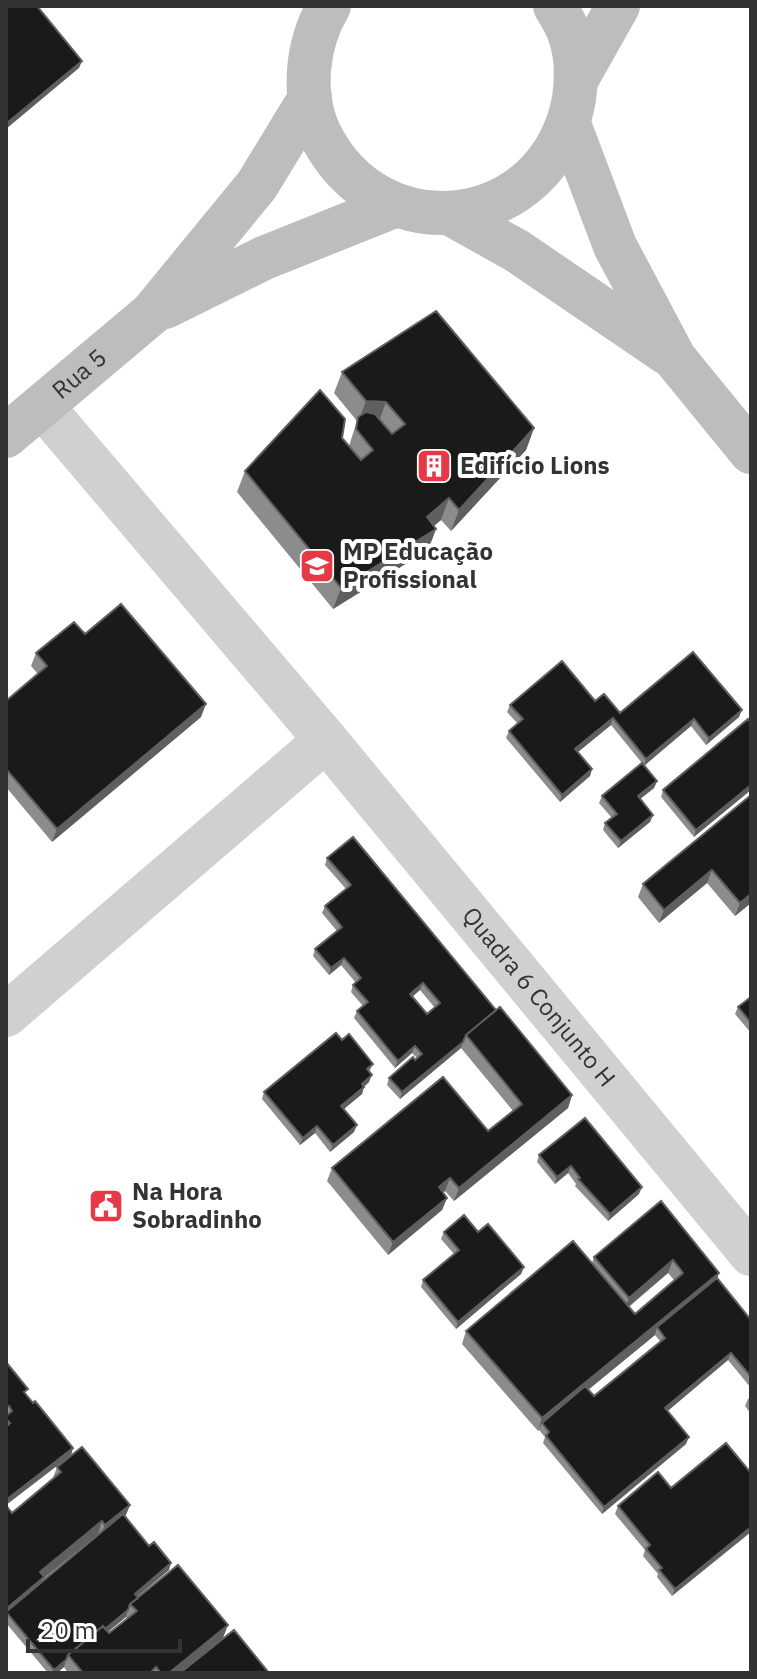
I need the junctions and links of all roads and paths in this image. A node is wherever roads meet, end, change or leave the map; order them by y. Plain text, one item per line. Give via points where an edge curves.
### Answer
1 (298, 6) edge
2 (329, 6) edge
3 (555, 6) edge
4 (618, 6) edge
5 (311, 49) junction
6 (578, 77) junction
7 (310, 98) junction
8 (569, 124) junction
9 (394, 206) junction
10 (451, 214) junction
11 (152, 313) junction
12 (675, 359) junction
13 (42, 406) junction
14 (6, 436) edge
15 (751, 452) edge
16 (326, 740) junction
17 (6, 1015) edge
18 (751, 1254) edge

1 - 5 street
2 - 5 street
3 - 6 street via 570,34
4 - 6 street
5 - 7 street
6 - 8 street
7 - 9 street via 313,119 331,156 359,185
7 - 11 street via 257,185
8 - 10 street via 551,159 523,187 489,206
8 - 12 street via 615,246
9 - 10 street
9 - 11 street via 264,258
10 - 12 street via 581,292
11 - 13 street, Rua 5
12 - 15 street
13 - 14 street, Rua 5
13 - 16 street, Quadra 6 Conjunto H
16 - 17 street
16 - 18 street, Quadra 6 Conjunto H

